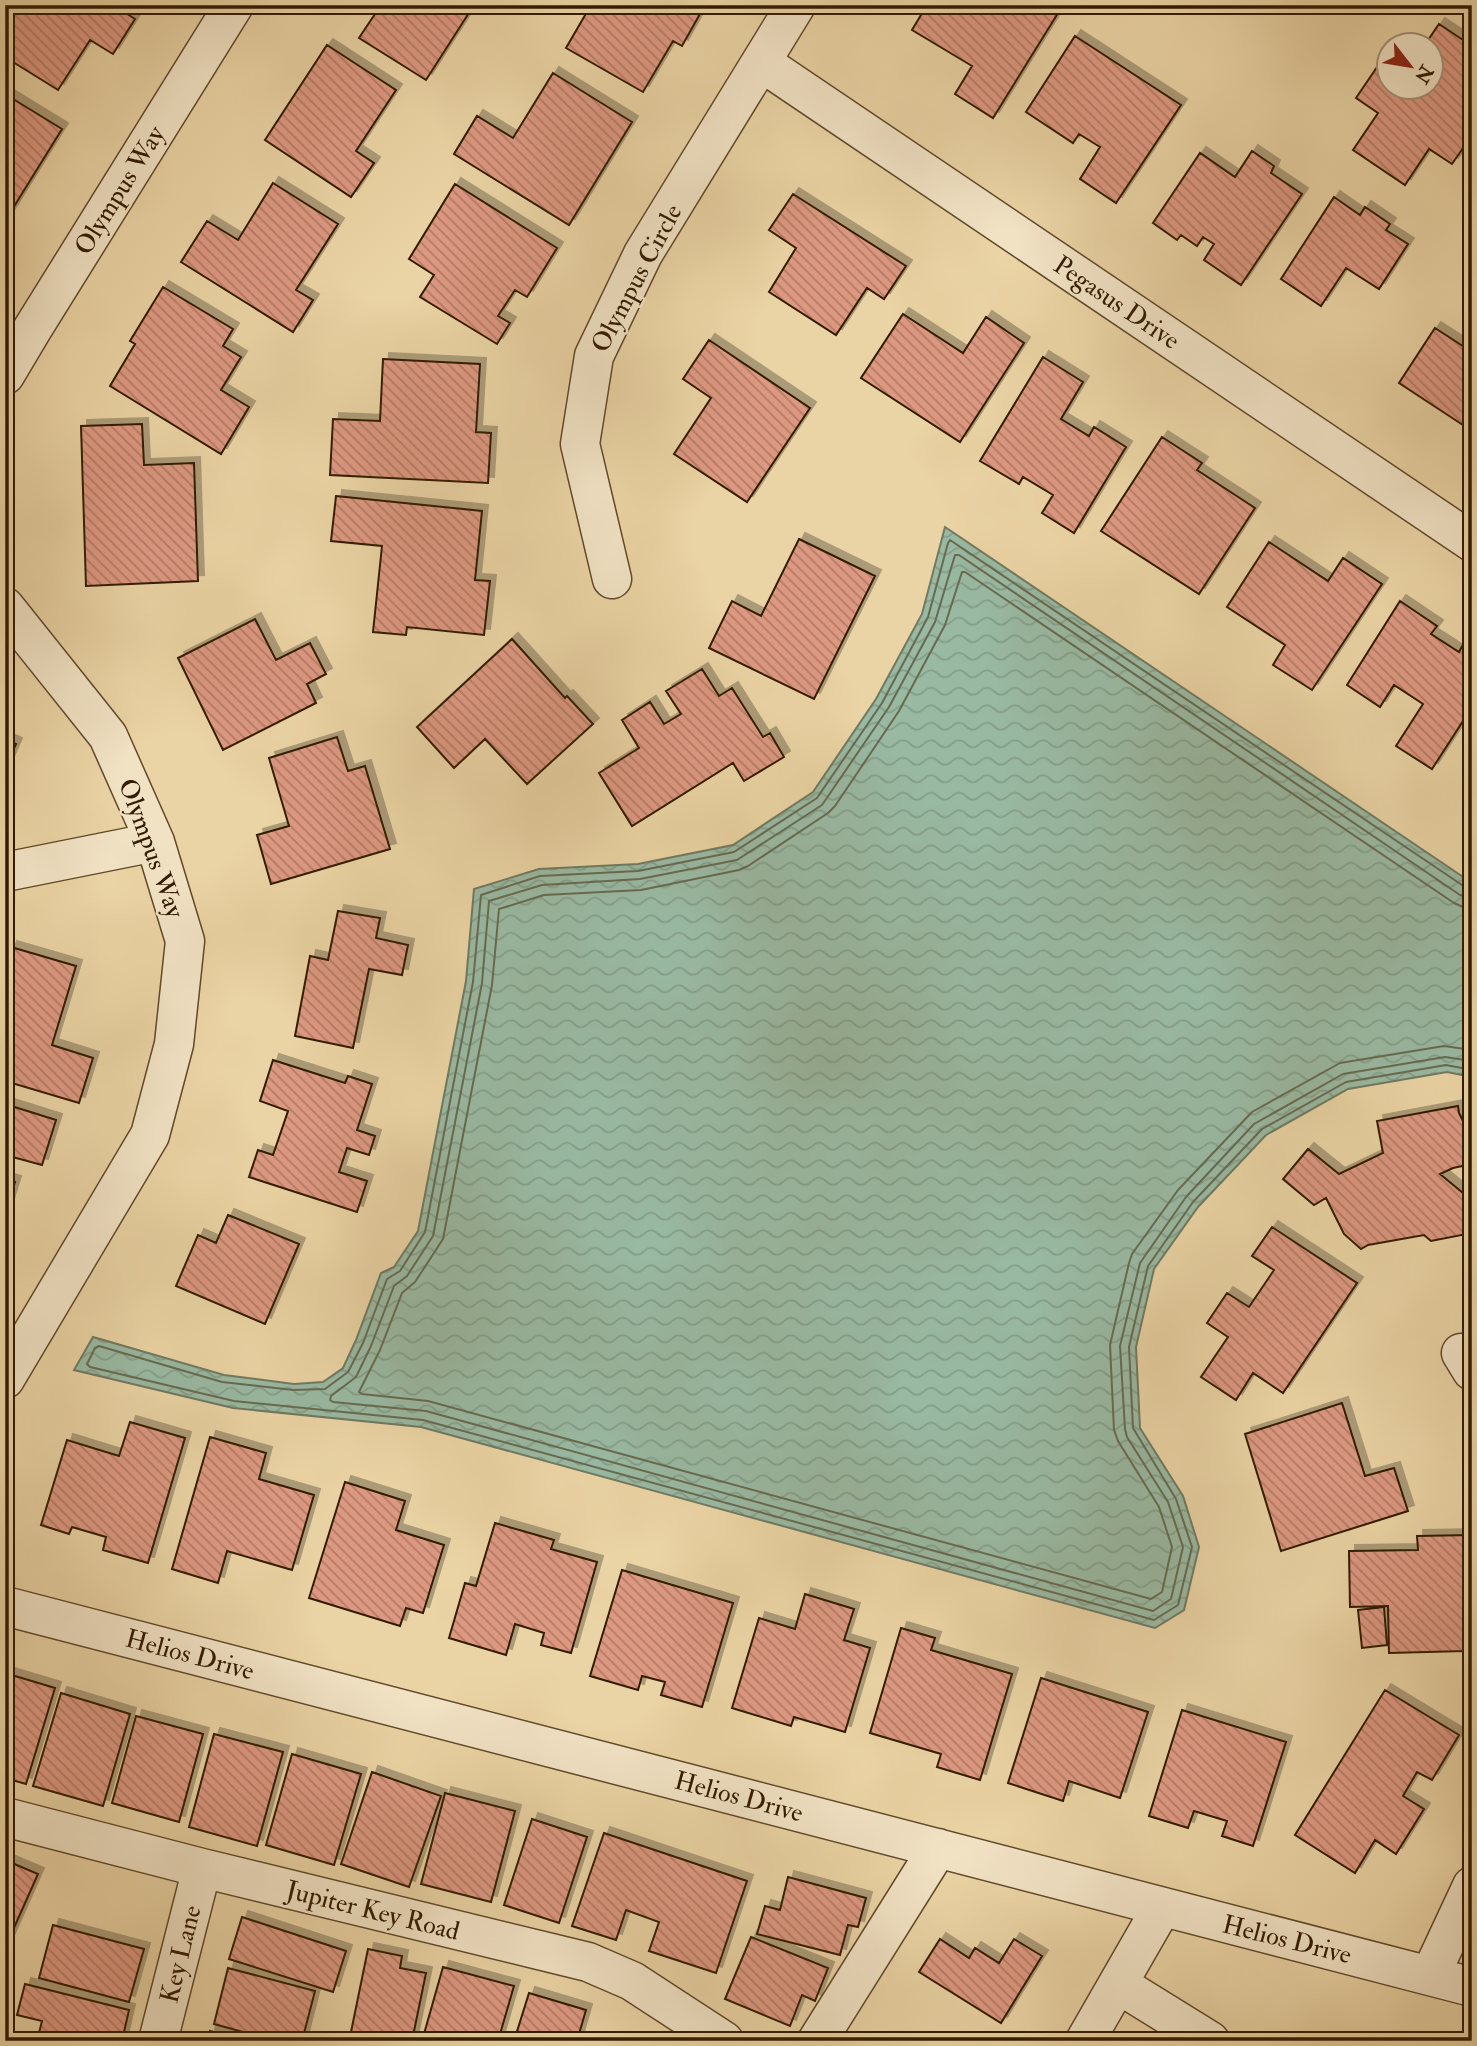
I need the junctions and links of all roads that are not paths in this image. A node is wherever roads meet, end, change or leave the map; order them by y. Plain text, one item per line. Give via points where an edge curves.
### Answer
1 (233, 5) edge
2 (796, 5) edge
3 (761, 62) junction
4 (5, 375) edge
5 (1472, 542) edge
6 (612, 579) dead end
7 (5, 607) edge
8 (155, 842) junction
9 (5, 872) edge
10 (5, 1379) edge
11 (5, 1606) edge
12 (5, 1816) edge
13 (938, 1848) junction
14 (202, 1868) junction
15 (1472, 1886) edge
16 (1162, 1907) junction
17 (1430, 1976) junction
18 (1118, 1984) junction
19 (1472, 1987) edge
20 (158, 2041) edge
21 (724, 2041) edge
22 (817, 2041) edge
23 (1085, 2041) edge
24 (1210, 2041) edge

1 - 4 street, Olympus Way
2 - 3 street, Olympus Circle
3 - 5 street, Pegasus Drive
3 - 6 street, Olympus Circle via 643,254 594,355 580,444
7 - 8 street, Olympus Way via 108,736
8 - 9 street
8 - 10 street, Olympus Way via 185,941 174,1044 150,1135
11 - 13 street, Helios Drive
12 - 14 street, Jupiter Key Road
13 - 16 street, Helios Drive
13 - 22 street
14 - 20 street, Key Lane
14 - 21 street, Jupiter Key Road via 588,1962 632,1981
15 - 17 street
16 - 17 street, Helios Drive
16 - 18 street
17 - 19 street, Helios Drive
18 - 23 street
18 - 24 street

